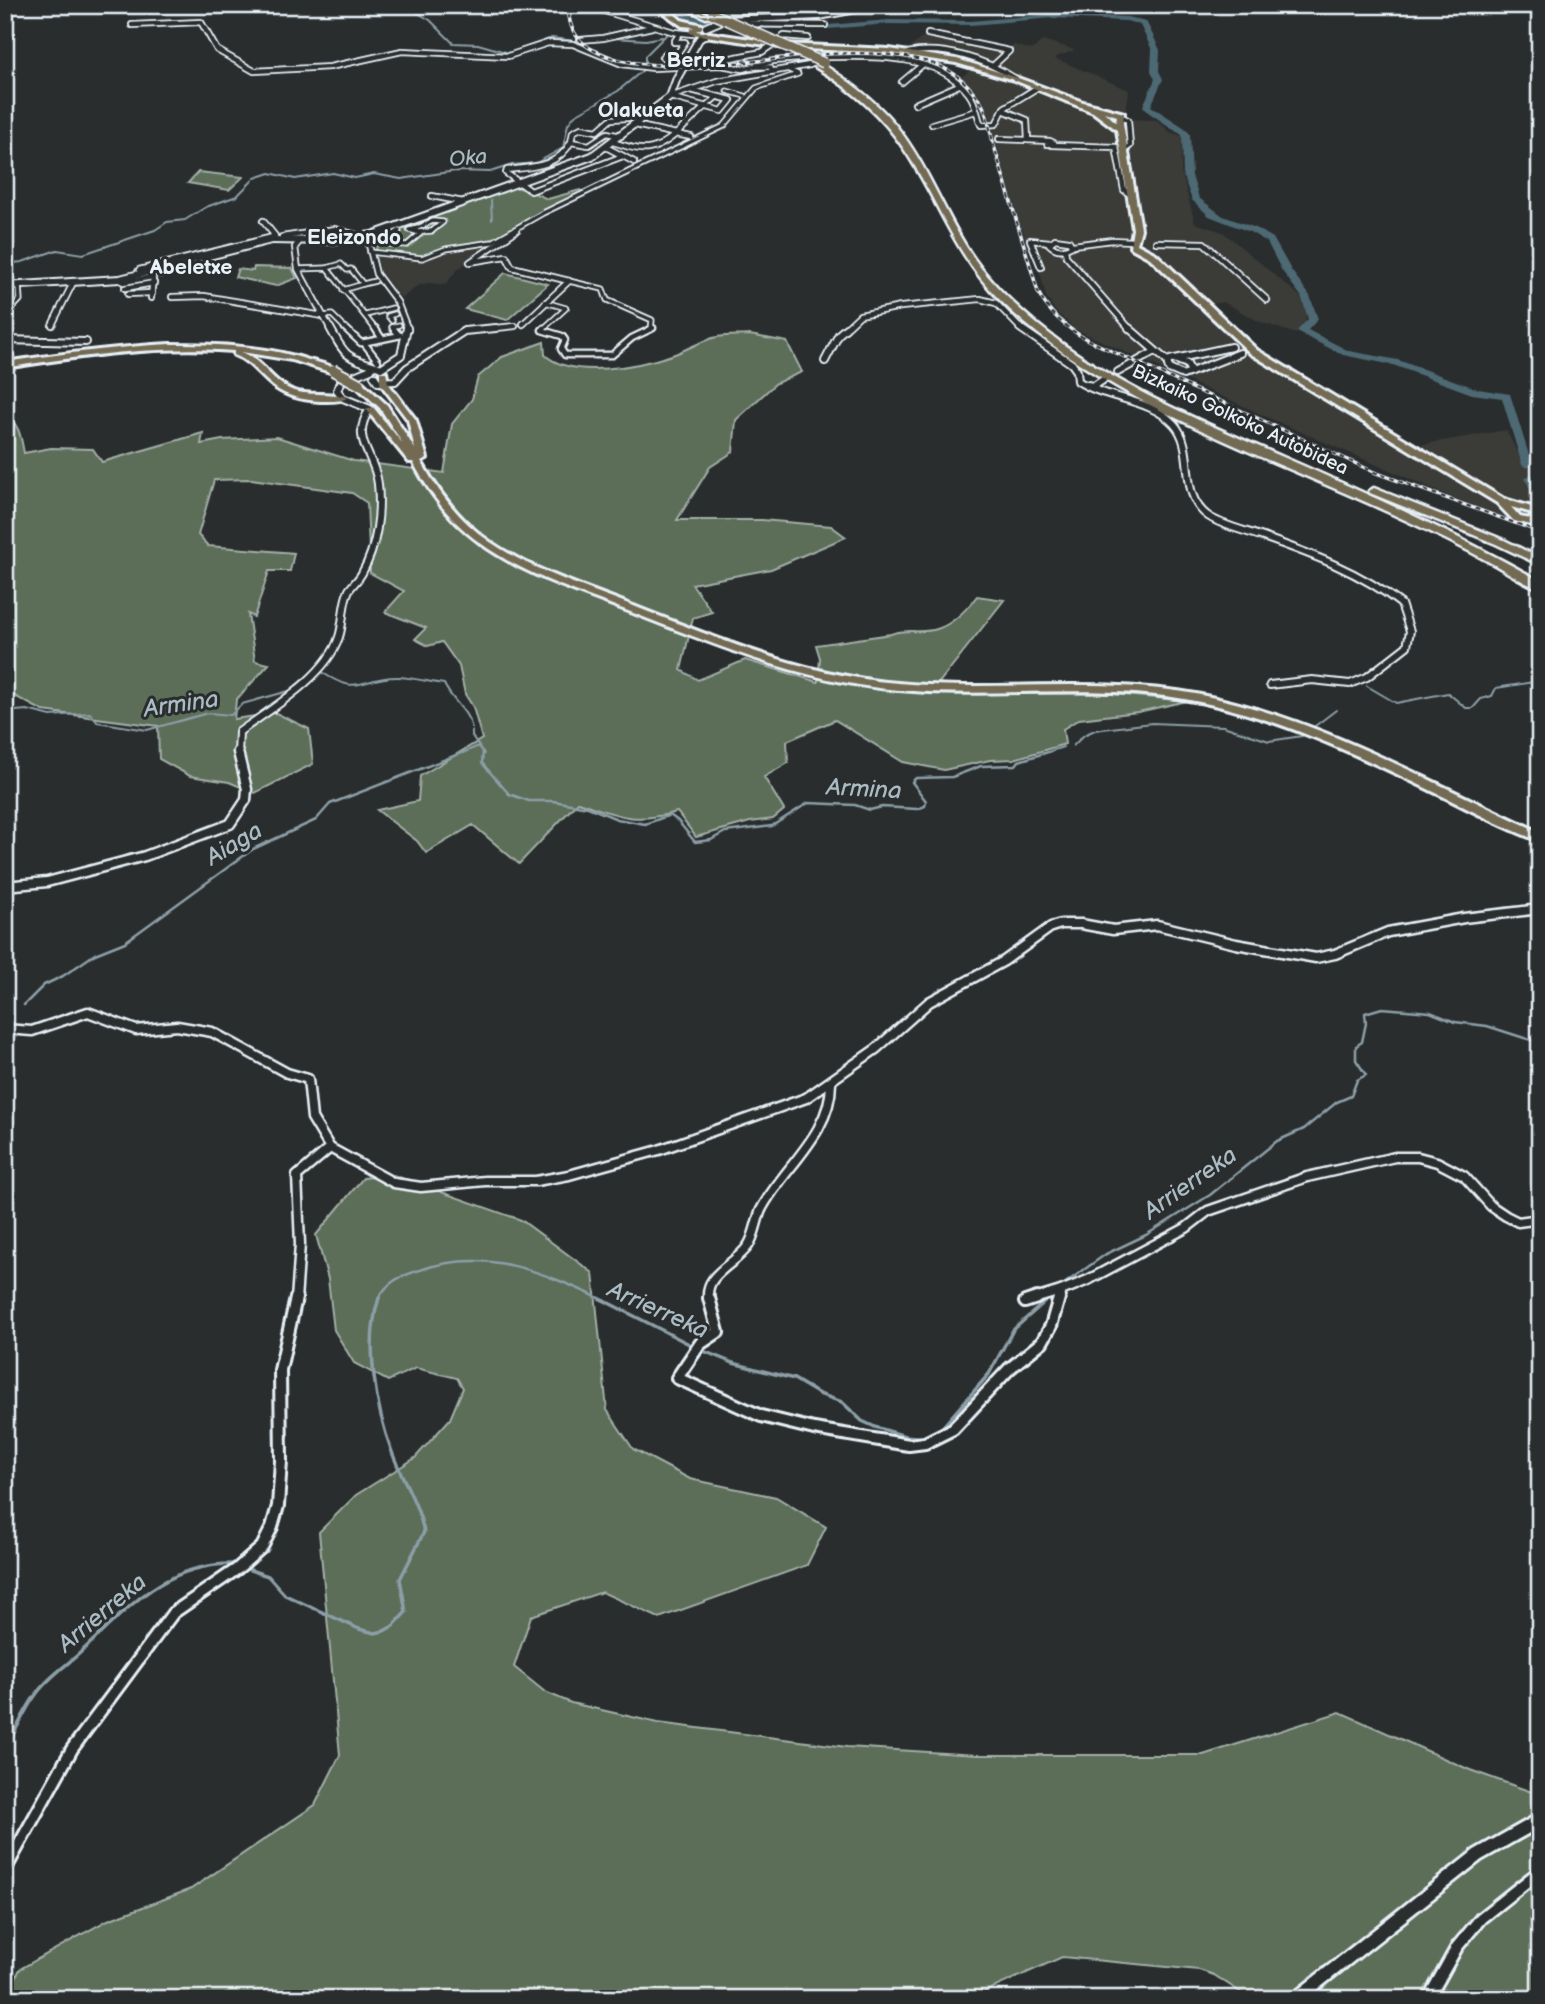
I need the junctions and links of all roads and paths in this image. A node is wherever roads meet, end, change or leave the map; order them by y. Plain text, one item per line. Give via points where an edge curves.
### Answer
1 (594, 5) edge
2 (661, 5) edge
3 (681, 5) edge
4 (690, 5) edge
5 (875, 6) edge
6 (731, 20) junction
7 (678, 21) junction
8 (825, 24) dead end
9 (132, 25) dead end
10 (709, 26) junction
11 (655, 27) junction
12 (813, 29) dead end
13 (691, 34) junction
14 (928, 34) dead end
15 (808, 38) junction
16 (576, 41) junction
17 (772, 41) junction
18 (803, 47) junction
19 (666, 53) dead end
20 (908, 53) junction
21 (822, 61) junction
22 (994, 65) junction
23 (922, 66) junction
24 (684, 67) junction
25 (754, 67) junction
26 (789, 70) junction
27 (774, 72) junction
28 (1016, 79) junction
29 (902, 82) dead end
30 (959, 85) junction
31 (1038, 88) junction
32 (690, 89) junction
33 (726, 91) dead end
34 (703, 93) junction
35 (746, 96) junction
36 (670, 97) junction
37 (717, 97) junction
38 (690, 103) junction
39 (915, 104) dead end
40 (705, 107) junction
41 (1003, 110) junction
42 (976, 111) junction
43 (1106, 114) junction
44 (644, 117) junction
45 (1120, 117) junction
46 (932, 124) dead end
47 (996, 124) junction
48 (635, 125) junction
49 (1120, 131) junction
50 (676, 134) junction
51 (621, 136) junction
52 (691, 137) dead end
53 (1028, 140) junction
54 (1000, 141) junction
55 (571, 142) junction
56 (613, 142) junction
57 (1050, 143) junction
58 (606, 147) junction
59 (1121, 150) junction
60 (623, 156) junction
61 (634, 162) dead end
62 (518, 183) junction
63 (432, 196) dead end
64 (463, 202) junction
65 (263, 221) dead end
66 (517, 230) junction
67 (418, 232) junction
68 (277, 238) junction
69 (365, 238) junction
70 (1142, 240) junction
71 (1050, 242) junction
72 (293, 244) junction
73 (1073, 244) junction
74 (1065, 250) junction
75 (370, 252) junction
76 (1041, 267) dead end
77 (200, 268) dead end
78 (327, 268) junction
79 (298, 269) junction
80 (160, 274) dead end
81 (120, 279) junction
82 (375, 281) dead end
83 (569, 281) junction
84 (73, 283) junction
85 (154, 283) junction
86 (363, 284) junction
87 (19, 285) junction
88 (5, 286) edge
89 (343, 290) junction
90 (172, 297) dead end
91 (1267, 300) dead end
92 (545, 302) junction
93 (393, 308) dead end
94 (384, 311) junction
95 (366, 315) junction
96 (5, 316) edge
97 (323, 316) junction
98 (523, 324) dead end
99 (52, 325) dead end
100 (515, 326) dead end
101 (382, 339) junction
102 (5, 340) edge
103 (86, 342) dead end
104 (364, 343) junction
105 (191, 347) junction
106 (1231, 347) dead end
107 (1154, 352) junction
108 (1240, 353) dead end
109 (1146, 358) junction
110 (1167, 360) junction
111 (825, 361) dead end
112 (5, 365) edge
113 (333, 370) joint
114 (378, 371) junction
115 (1118, 372) dead end
116 (1191, 372) junction
117 (396, 379) junction
118 (357, 380) junction
119 (1103, 380) dead end
120 (1095, 389) junction
121 (392, 391) junction
122 (340, 394) junction
123 (370, 409) junction
124 (422, 469) junction
125 (1320, 470) junction
126 (428, 480) junction
127 (1500, 501) junction
128 (1524, 508) junction
129 (1513, 513) junction
130 (1537, 521) edge
131 (1540, 562) edge
132 (1540, 577) edge
133 (1540, 586) edge
134 (1270, 685) dead end
135 (1540, 837) edge
136 (5, 886) edge
137 (1540, 909) edge
138 (5, 1029) edge
139 (831, 1083) junction
140 (330, 1148) junction
141 (1540, 1219) edge
142 (1061, 1291) junction
143 (1025, 1302) dead end
144 (1540, 1820) edge
145 (5, 1870) edge
146 (1540, 1871) edge
147 (1296, 1999) edge
148 (1428, 1999) edge

1 - 11 street
2 - 7 main road
3 - 10 highway, Bizkaiko Golkoko Autobidea
4 - 10 highway, Bizkaiko Golkoko Autobidea
5 - 6 street via 819,16
6 - 8 street via 747,26
6 - 10 street
7 - 10 main road
7 - 13 main road
9 - 16 street via 201,22 217,50 254,71 330,67 402,51 502,56 548,43
10 - 13 main road
10 - 17 main road via 728,37
10 - 21 highway, Bizkaiko Golkoko Autobidea, bridge via 754,34
11 - 13 street
11 - 16 street
12 - 15 street
13 - 19 street via 674,41 685,42 674,58 662,57
13 - 24 street
14 - 22 street via 1009,51
15 - 17 street via 784,36
15 - 18 street
16 - 24 street via 634,66
17 - 18 main road
17 - 24 street via 762,52
18 - 20 main road
20 - 22 street via 926,49
20 - 28 main road via 977,66
21 - 23 street via 881,58
21 - 25 street via 773,61
21 - 26 street
21 - 125 highway, Bizkaiko Golkoko Autobidea via 857,85 895,121 981,262 1041,325 1134,385
21 - 133 highway, Bizkaiko Golkoko Autobidea via 889,122 909,148 973,263 1012,306 1057,343 1107,376 1199,424 1416,521
22 - 28 street
23 - 29 street
23 - 30 street
24 - 25 street via 730,67 734,72
24 - 36 street
25 - 27 street via 770,67
26 - 27 street
26 - 35 street via 799,74 762,85
27 - 32 street
28 - 31 main road
30 - 39 street
30 - 42 street
31 - 41 street
31 - 43 main road
32 - 34 street
32 - 36 street
33 - 35 street
34 - 37 street
34 - 38 street
35 - 66 street via 724,126
36 - 38 street
36 - 44 street
37 - 40 street
37 - 40 street via 731,100 722,111
38 - 40 street
40 - 50 street
41 - 47 street
41 - 53 street via 1027,120
42 - 46 street
42 - 47 street via 981,125
43 - 45 main road
43 - 49 main road
44 - 48 street
44 - 55 street via 611,119 597,131 578,129
45 - 49 main road
45 - 59 street via 1128,120 1130,134 1130,146
47 - 54 street
48 - 50 street
48 - 51 street
49 - 59 main road
50 - 52 street
50 - 56 street via 656,151
51 - 55 street via 607,133 589,145
51 - 56 street
53 - 54 street
53 - 57 street
54 - 57 street
55 - 62 street via 560,159 507,170
56 - 58 street
57 - 59 street
58 - 60 street
58 - 62 street
59 - 70 main road
60 - 61 street
60 - 62 street via 531,191
62 - 64 street
63 - 64 street
64 - 69 street
65 - 68 street
66 - 75 street via 492,242 463,245 422,258
66 - 83 street via 470,262 506,256 512,267
67 - 67 street via 431,232 443,222 432,221
67 - 67 street via 399,231 389,238 389,244 411,244
68 - 69 street via 314,230 346,231
68 - 72 street
68 - 81 street
69 - 72 street
69 - 75 street
70 - 73 street
70 - 91 street via 1204,243
70 - 127 main road via 1153,256 1254,352
71 - 73 street via 1063,239
71 - 74 street via 1051,247
71 - 76 street via 1030,240
72 - 79 street
73 - 74 street
74 - 107 street
75 - 114 street via 376,274 397,302 408,330 401,355
77 - 80 street
78 - 79 street
78 - 86 street via 341,264
78 - 89 street
79 - 97 street
81 - 84 street
81 - 85 street via 151,276
82 - 86 street
83 - 92 street
83 - 92 street via 603,289 607,300 652,320 653,329 632,338 612,355 565,355 562,336 542,330 566,307
84 - 87 street
84 - 99 street
85 - 85 street via 152,296 127,291
86 - 89 street
87 - 88 street
87 - 96 street via 20,300
89 - 95 street
90 - 97 street via 204,296
92 - 98 street
93 - 94 street
94 - 95 street
94 - 101 street via 396,321 391,327 400,335
95 - 101 street
97 - 104 street via 332,316
97 - 114 street via 346,356
100 - 117 street via 464,331
101 - 104 street
102 - 103 street
104 - 114 street
105 - 112 main road
105 - 113 main road via 266,352
105 - 122 main road via 242,355 281,388 299,395
106 - 110 street
107 - 109 street
107 - 110 street
108 - 116 street
109 - 110 street
109 - 115 street
110 - 116 street via 1187,364
110 - 116 street via 1169,369 1177,374
111 - 120 street via 839,334 860,315 980,299 996,303 1024,332 1072,364 1078,381
113 - 118 main road, bridge
114 - 117 street
114 - 118 street
114 - 121 main road
117 - 121 street
118 - 122 street via 342,381
118 - 124 main road via 395,418
119 - 120 street
120 - 134 street via 1108,398 1146,406 1176,426 1190,489 1209,517 1328,560 1401,604 1410,631 1407,646 1367,677 1350,684 1312,680
121 - 124 main road via 412,420
122 - 123 street
123 - 126 main road
123 - 136 street via 362,421 362,441 378,482 377,535 363,572 348,592 334,652 286,699 239,732 235,746 249,791 239,816 222,828 145,856 47,882
124 - 126 main road
125 - 131 highway
125 - 132 highway, Bizkaiko Golkoko Autobidea
126 - 135 main road via 466,528 522,564 776,664 901,687 1109,687 1217,702 1316,733
127 - 128 main road
127 - 129 main road
128 - 129 main road
128 - 130 main road via 1535,512
129 - 130 main road via 1520,520
137 - 139 street via 1386,933 1316,958 1157,925 1113,930 1061,924 929,1002
138 - 140 street via 32,1031 88,1012 136,1030 177,1026 212,1032 308,1079 312,1118
139 - 140 street via 792,1103 659,1150 536,1181 403,1186
139 - 142 street via 816,1134 762,1209 748,1246 710,1282 707,1292 718,1332 697,1348 677,1378 746,1410 814,1429 921,1445 950,1432 1046,1337
140 - 145 street via 297,1176 300,1205 294,1315 280,1370 279,1500 269,1534 260,1550 233,1574 173,1613 72,1749
141 - 142 street via 1518,1222 1506,1216 1464,1176 1437,1162 1418,1157 1384,1159 1307,1177 1208,1211 1186,1228
142 - 143 street
144 - 147 street via 1478,1855
146 - 148 street via 1480,1918 1457,1947

